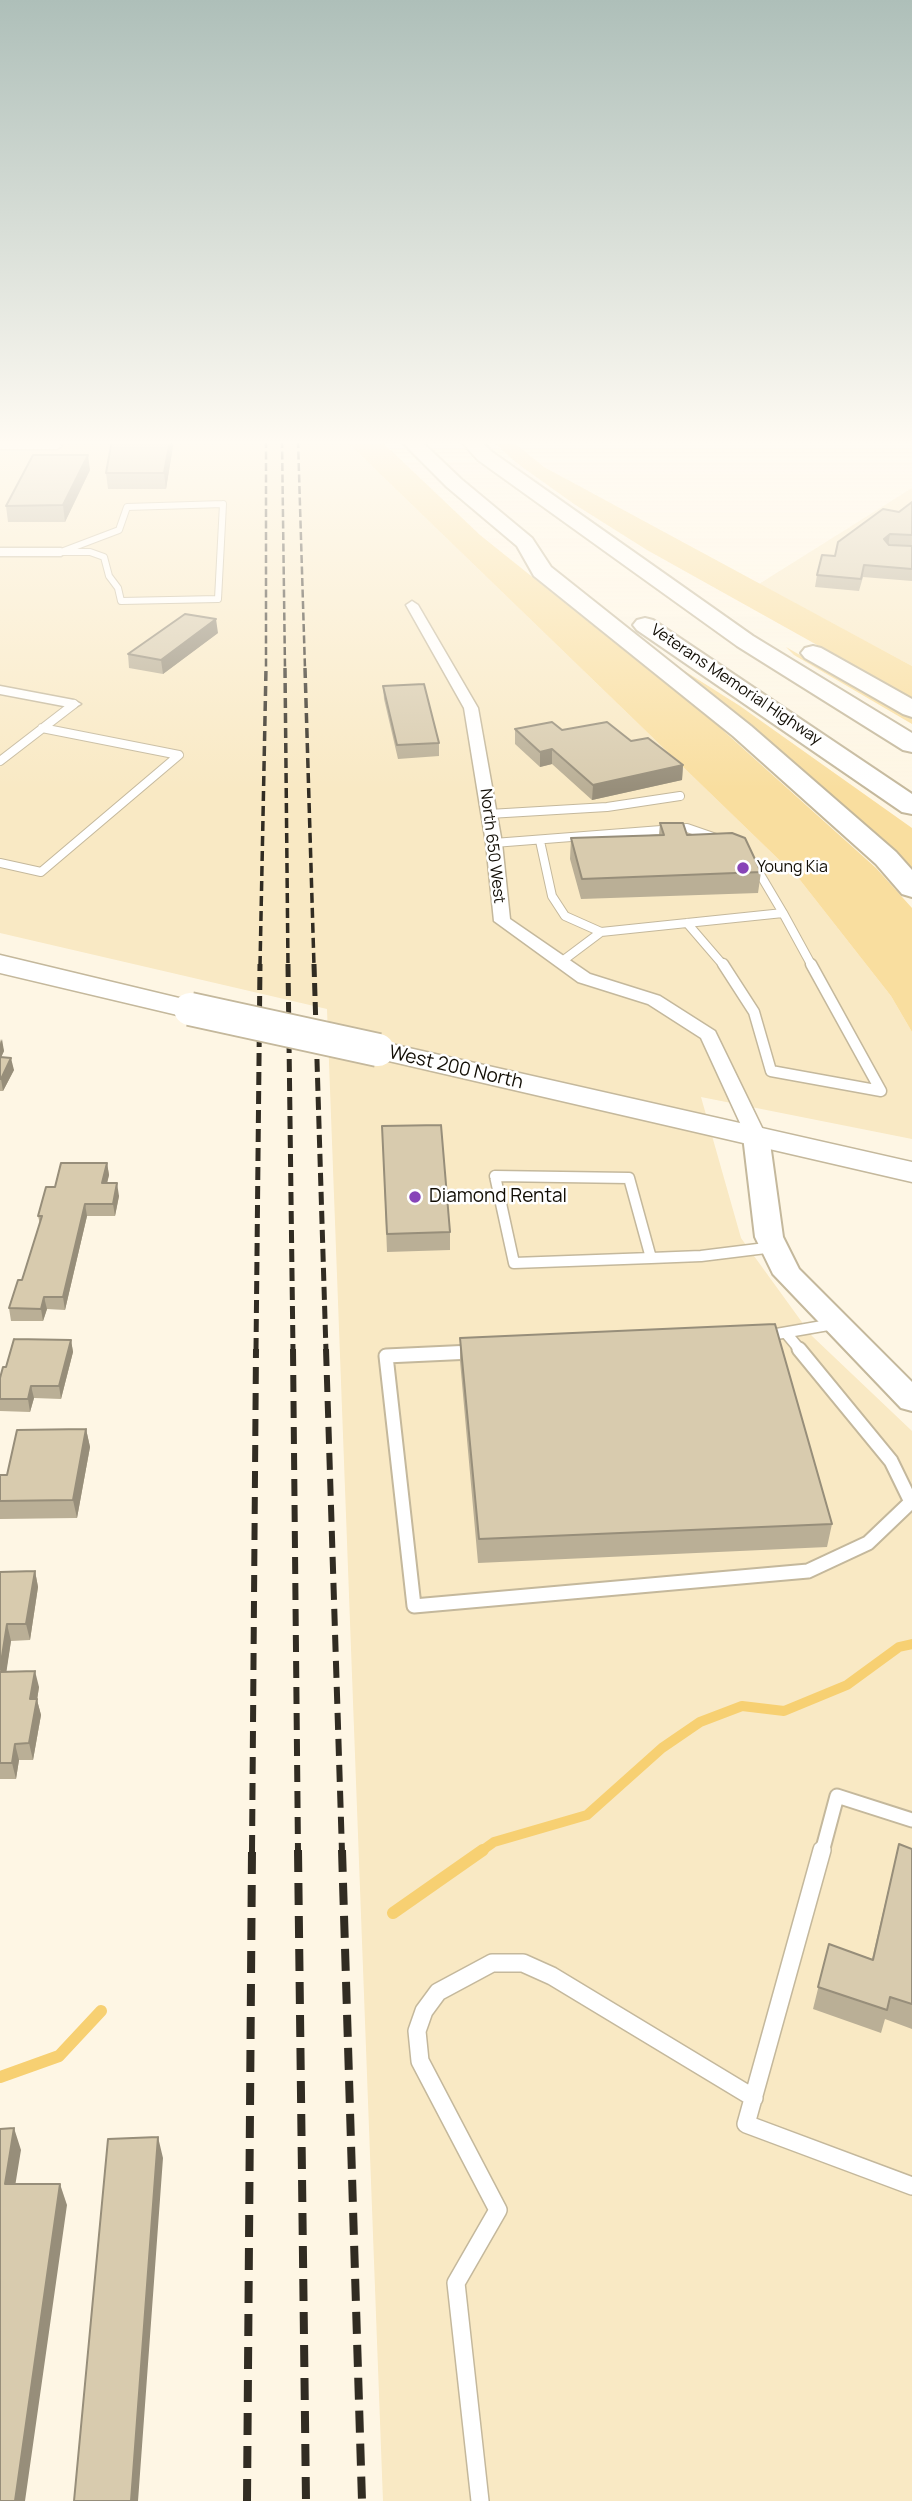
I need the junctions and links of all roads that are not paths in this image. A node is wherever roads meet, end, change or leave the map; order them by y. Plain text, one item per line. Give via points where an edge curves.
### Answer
1 (103, 557) edge
2 (220, 557) edge
3 (534, 557) edge
4 (547, 557) edge
5 (627, 557) edge
6 (644, 557) edge
7 (412, 605) dead end
8 (747, 615) dead end
9 (794, 642) dead end
10 (0, 690) edge
11 (74, 704) joint
12 (912, 709) edge
13 (42, 728) junction
14 (912, 744) edge
15 (0, 761) edge
16 (680, 796) dead end
17 (912, 806) edge
18 (489, 814) junction
19 (540, 841) junction
20 (494, 844) junction
21 (730, 844) edge
22 (747, 853) edge
23 (0, 863) edge
24 (912, 888) edge
25 (783, 912) junction
26 (687, 923) junction
27 (601, 932) junction
28 (561, 962) junction
29 (0, 964) edge
30 (756, 1136) junction
31 (912, 1172) edge
32 (774, 1247) junction
33 (651, 1258) junction
34 (834, 1324) junction
35 (786, 1333) junction
36 (756, 1337) edge
37 (482, 1351) edge
38 (912, 1401) edge
39 (912, 1471) edge
40 (900, 1478) junction
41 (912, 1820) edge
42 (754, 2098) junction
43 (912, 2186) edge
44 (480, 2501) edge

1 - 2 lane via 121,601 218,598
3 - 24 highway via 542,570 741,731 886,858
4 - 17 highway, Veterans Memorial Highway
5 - 14 highway via 746,641
6 - 8 highway
7 - 18 street, North 650 West via 471,708
9 - 12 highway
10 - 11 street
11 - 13 lane
13 - 15 lane
13 - 23 lane via 180,755 41,872
16 - 18 lane via 580,809
18 - 20 street, North 650 West
19 - 20 lane
19 - 21 lane via 687,828
19 - 27 lane via 552,896 565,916
20 - 28 street, North 650 West via 502,921
22 - 25 lane
25 - 26 lane
25 - 26 lane via 881,1091 771,1070 754,1012 722,962
26 - 27 lane
27 - 28 lane
28 - 30 street, North 650 West via 583,978 653,1000 709,1035
29 - 30 main road, West 200 North, bridge
30 - 31 main road, West 200 North
30 - 32 street
32 - 33 lane
32 - 34 street via 787,1275
33 - 33 lane via 513,1263 495,1176 629,1178
34 - 35 lane
34 - 38 street
35 - 36 lane
35 - 40 lane
37 - 40 lane via 386,1356 414,1606 808,1571 868,1543 911,1502
39 - 40 lane
41 - 42 lane via 838,1796
42 - 43 lane via 746,2124
42 - 44 lane via 552,1976 523,1964 492,1963 438,1992 424,2011 418,2031 420,2062 498,2210 456,2283

